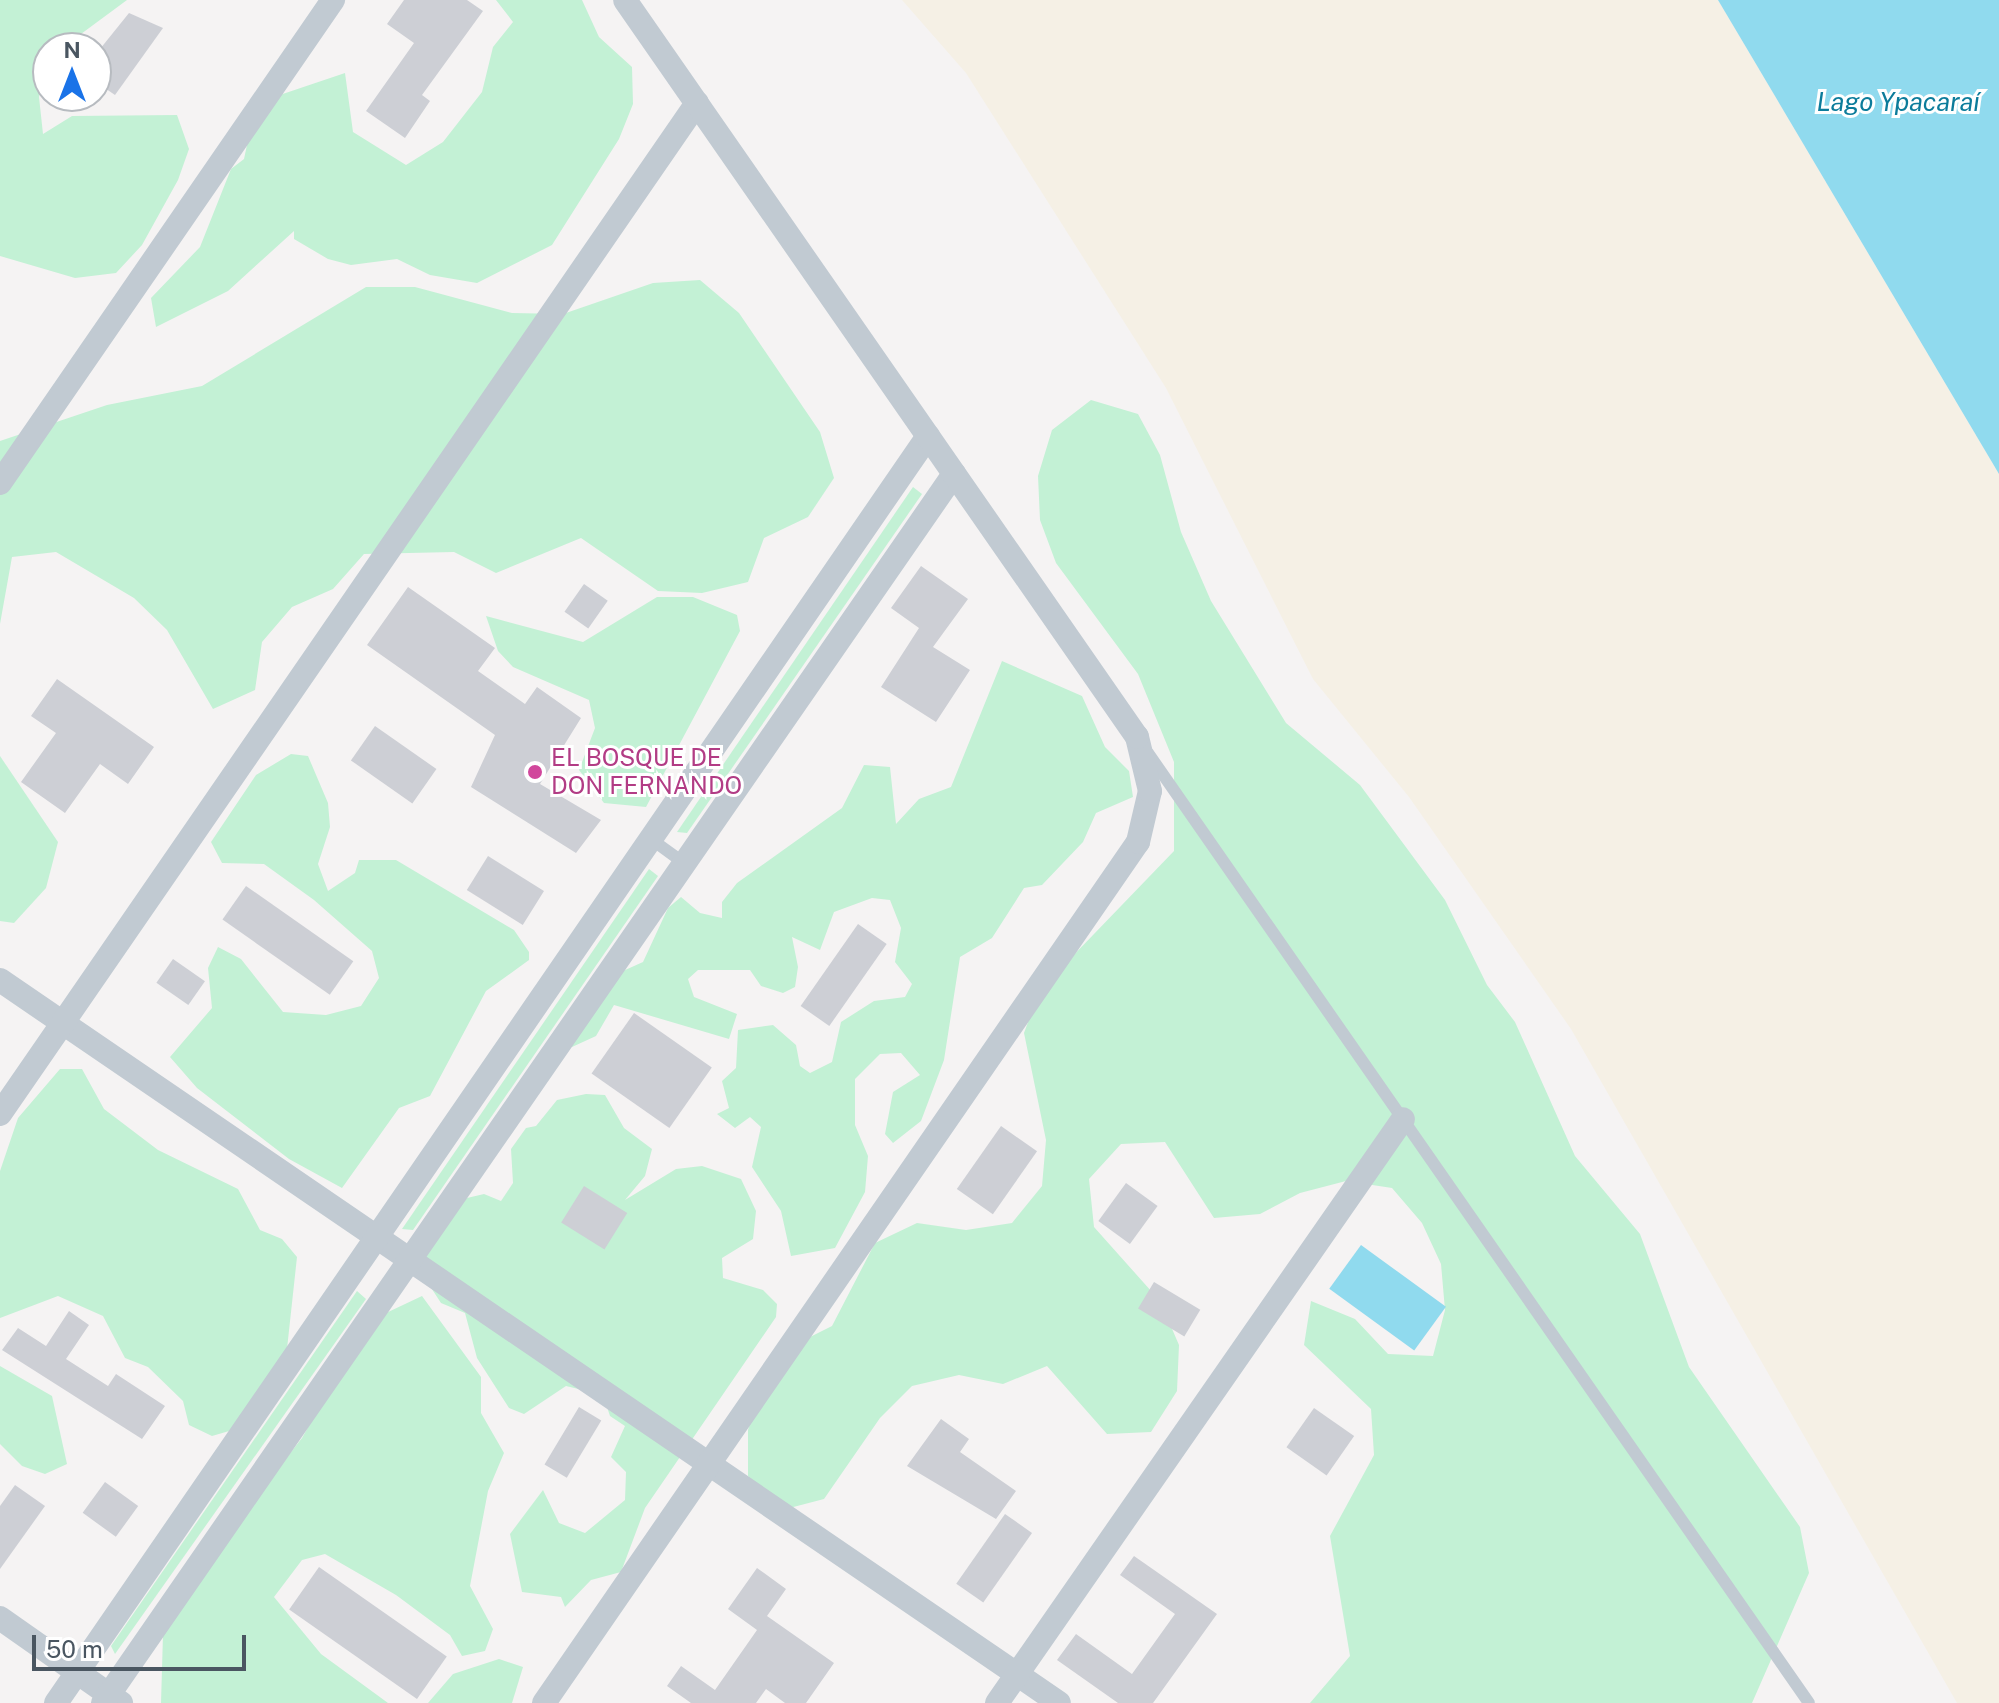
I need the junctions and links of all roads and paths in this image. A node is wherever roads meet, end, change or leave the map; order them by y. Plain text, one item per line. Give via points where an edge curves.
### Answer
1 (333, 0) edge
2 (625, 0) edge
3 (697, 103) junction
4 (928, 436) junction
5 (954, 474) junction
6 (0, 483) edge
7 (1137, 737) junction
8 (651, 839) junction
9 (684, 863) junction
10 (0, 980) edge
11 (63, 1023) junction
12 (0, 1114) edge
13 (1403, 1119) junction
14 (378, 1238) junction
15 (409, 1260) junction
16 (709, 1463) junction
17 (0, 1618) edge
18 (77, 1672) junction
19 (1017, 1674) junction
20 (111, 1700) edge
21 (56, 1703) edge
22 (544, 1703) edge
23 (997, 1703) edge
24 (1059, 1703) edge
25 (1809, 1703) edge

1 - 6 street
2 - 3 street
3 - 4 street
3 - 11 street
4 - 5 street
4 - 8 street
5 - 7 street
5 - 9 street
7 - 13 lane
7 - 16 street via 1150,791 1138,842
8 - 9 lane
8 - 14 street
9 - 15 street
10 - 11 street
11 - 12 street
11 - 14 street
13 - 19 street
13 - 25 lane
14 - 15 street
14 - 18 street
15 - 16 street
15 - 20 street
16 - 19 street
16 - 22 street
17 - 18 street
18 - 20 street
18 - 21 street
19 - 23 street
19 - 24 street

